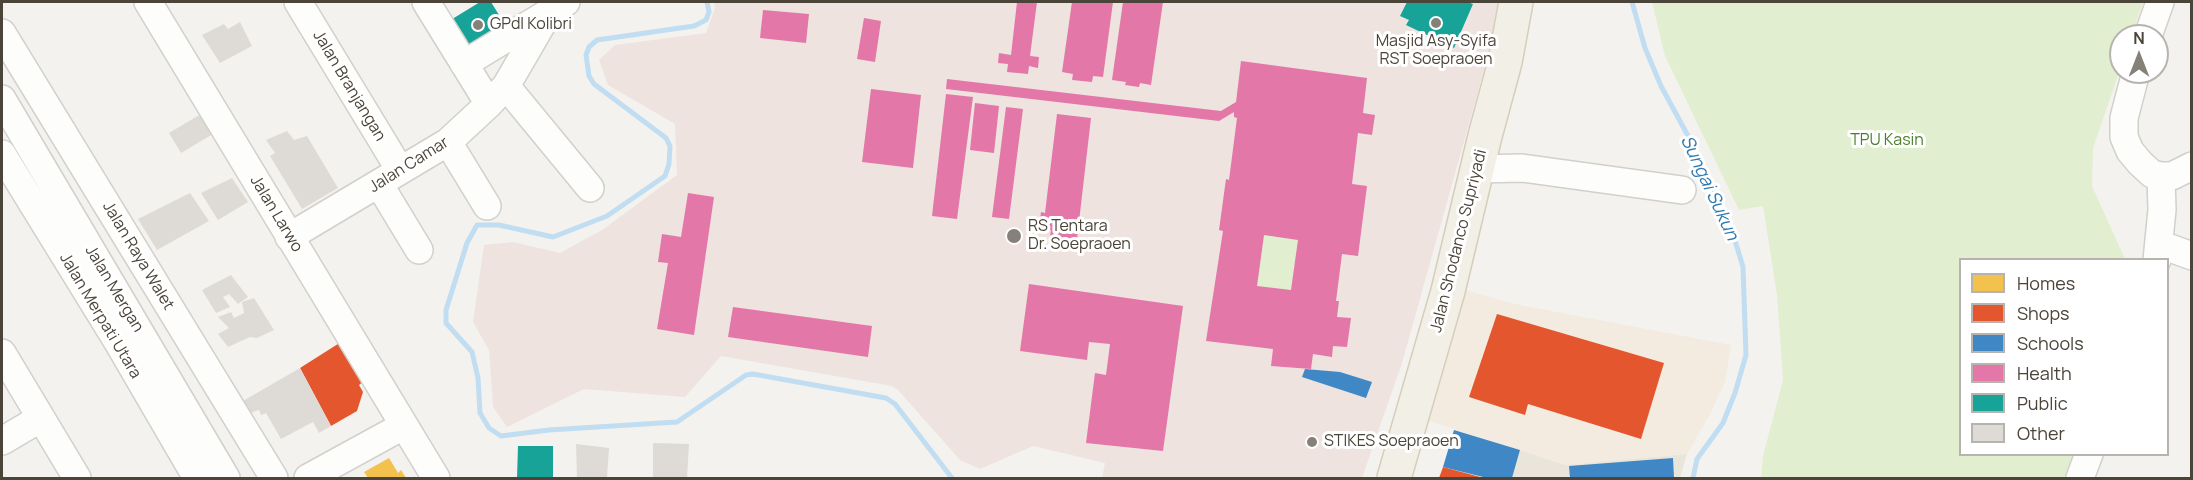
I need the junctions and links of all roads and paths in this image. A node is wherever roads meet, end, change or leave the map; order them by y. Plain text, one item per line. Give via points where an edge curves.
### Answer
1 (148, 2) edge
2 (298, 2) edge
3 (426, 2) edge
4 (1516, 2) edge
5 (2160, 2) edge
6 (557, 5) edge
7 (2152, 24) edge
8 (2, 33) edge
9 (464, 64) junction
10 (2133, 84) edge
11 (498, 95) junction
12 (2, 99) edge
13 (448, 142) junction
14 (2, 154) edge
15 (2192, 166) edge
16 (1477, 169) junction
17 (2161, 176) junction
18 (390, 177) junction
19 (590, 188) dead end
20 (1682, 190) dead end
21 (487, 206) dead end
22 (289, 237) junction
23 (419, 250) dead end
24 (2158, 252) edge
25 (2192, 256) edge
26 (2, 353) edge
27 (41, 418) junction
28 (403, 426) junction
29 (2, 441) edge
30 (2088, 456) edge
31 (77, 478) edge
32 (197, 478) edge
33 (226, 478) edge
34 (274, 478) edge
35 (308, 478) edge
36 (436, 478) edge
37 (1394, 478) edge
38 (2080, 478) edge

1 - 22 street, Jalan Larwo
2 - 18 street, Jalan Branjangan
3 - 9 street
4 - 16 main road, Jalan Shodanco Supriyadi
5 - 7 street
6 - 9 street
6 - 11 street, Jalan Camar
8 - 34 street, Jalan Raya Walet
9 - 11 street
10 - 17 street via 2124,118 2124,137 2140,163 2152,174
11 - 13 street, Jalan Camar
11 - 19 street
12 - 33 street, Jalan Mergan
13 - 18 street, Jalan Camar
13 - 21 street
14 - 32 street, Jalan Merpati Utara
15 - 17 street via 2172,176
16 - 20 street via 1522,168
16 - 37 main road, Jalan Shodanco Supriyadi via 1445,302
17 - 24 street
18 - 22 street, Jalan Camar
18 - 23 street, Jalan Branjangan
22 - 28 street, Jalan Larwo
24 - 25 street
26 - 27 street
27 - 29 street
27 - 31 street
28 - 35 street
28 - 36 street, Jalan Larwo
30 - 38 street

